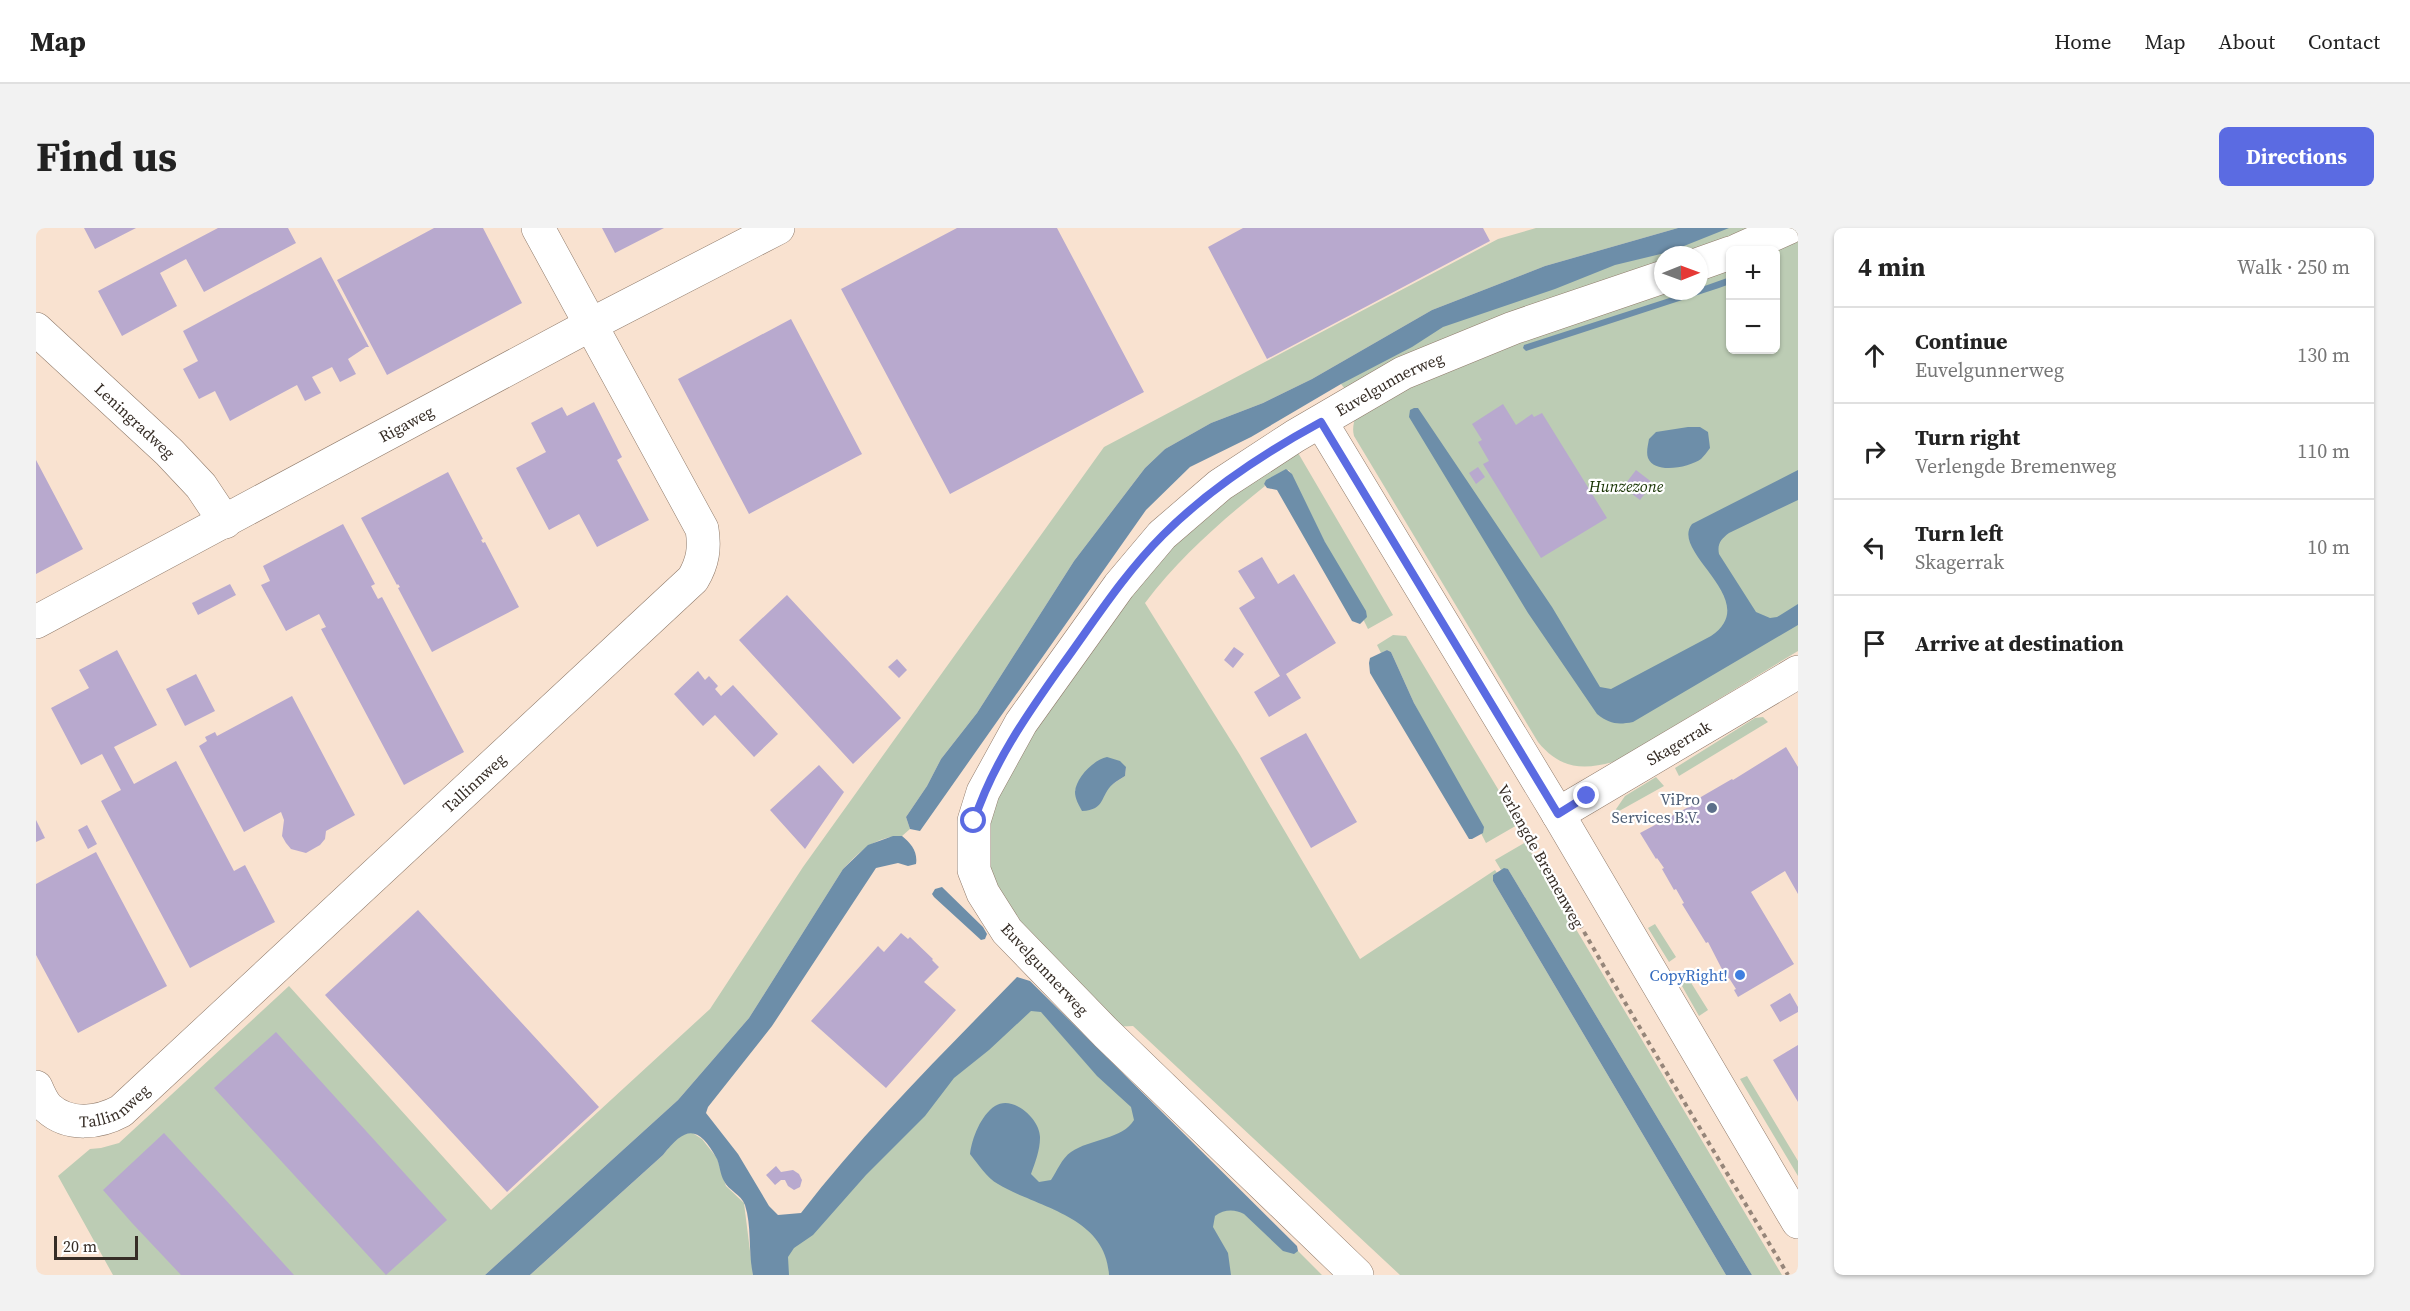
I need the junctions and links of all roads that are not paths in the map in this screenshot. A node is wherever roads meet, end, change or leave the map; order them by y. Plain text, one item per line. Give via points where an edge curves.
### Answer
1 (538, 228) edge
2 (778, 228) edge
3 (1788, 228) edge
4 (1747, 246) edge
5 (1726, 255) edge
6 (1708, 261) edge
7 (1654, 280) edge
8 (590, 325) junction
9 (36, 329) edge
10 (1321, 422) junction
11 (225, 522) junction
12 (36, 622) edge
13 (1798, 672) edge
14 (1558, 814) junction
15 (36, 1087) edge
16 (1798, 1222) edge
17 (1357, 1275) edge

1 - 8 street, Tallinnweg
2 - 8 street, Rigaweg
3 - 4 street
5 - 6 street
7 - 10 street, Euvelgunnerweg via 1513,328 1403,373
8 - 11 street, Rigaweg
8 - 15 street, Tallinnweg via 702,529 702,560 693,579 121,1111 99,1120 72,1120 47,1107
9 - 11 street, Leningradweg via 169,452 201,486
10 - 14 street, Verlengde Bremenweg
10 - 17 street, Euvelgunnerweg via 1220,485 1162,536 1119,586 1021,723 983,792 974,821 972,849 974,870 983,893 1007,931 1106,1033
11 - 12 street, Rigaweg
13 - 14 street, Skagerrak
14 - 16 street, Verlengde Bremenweg

